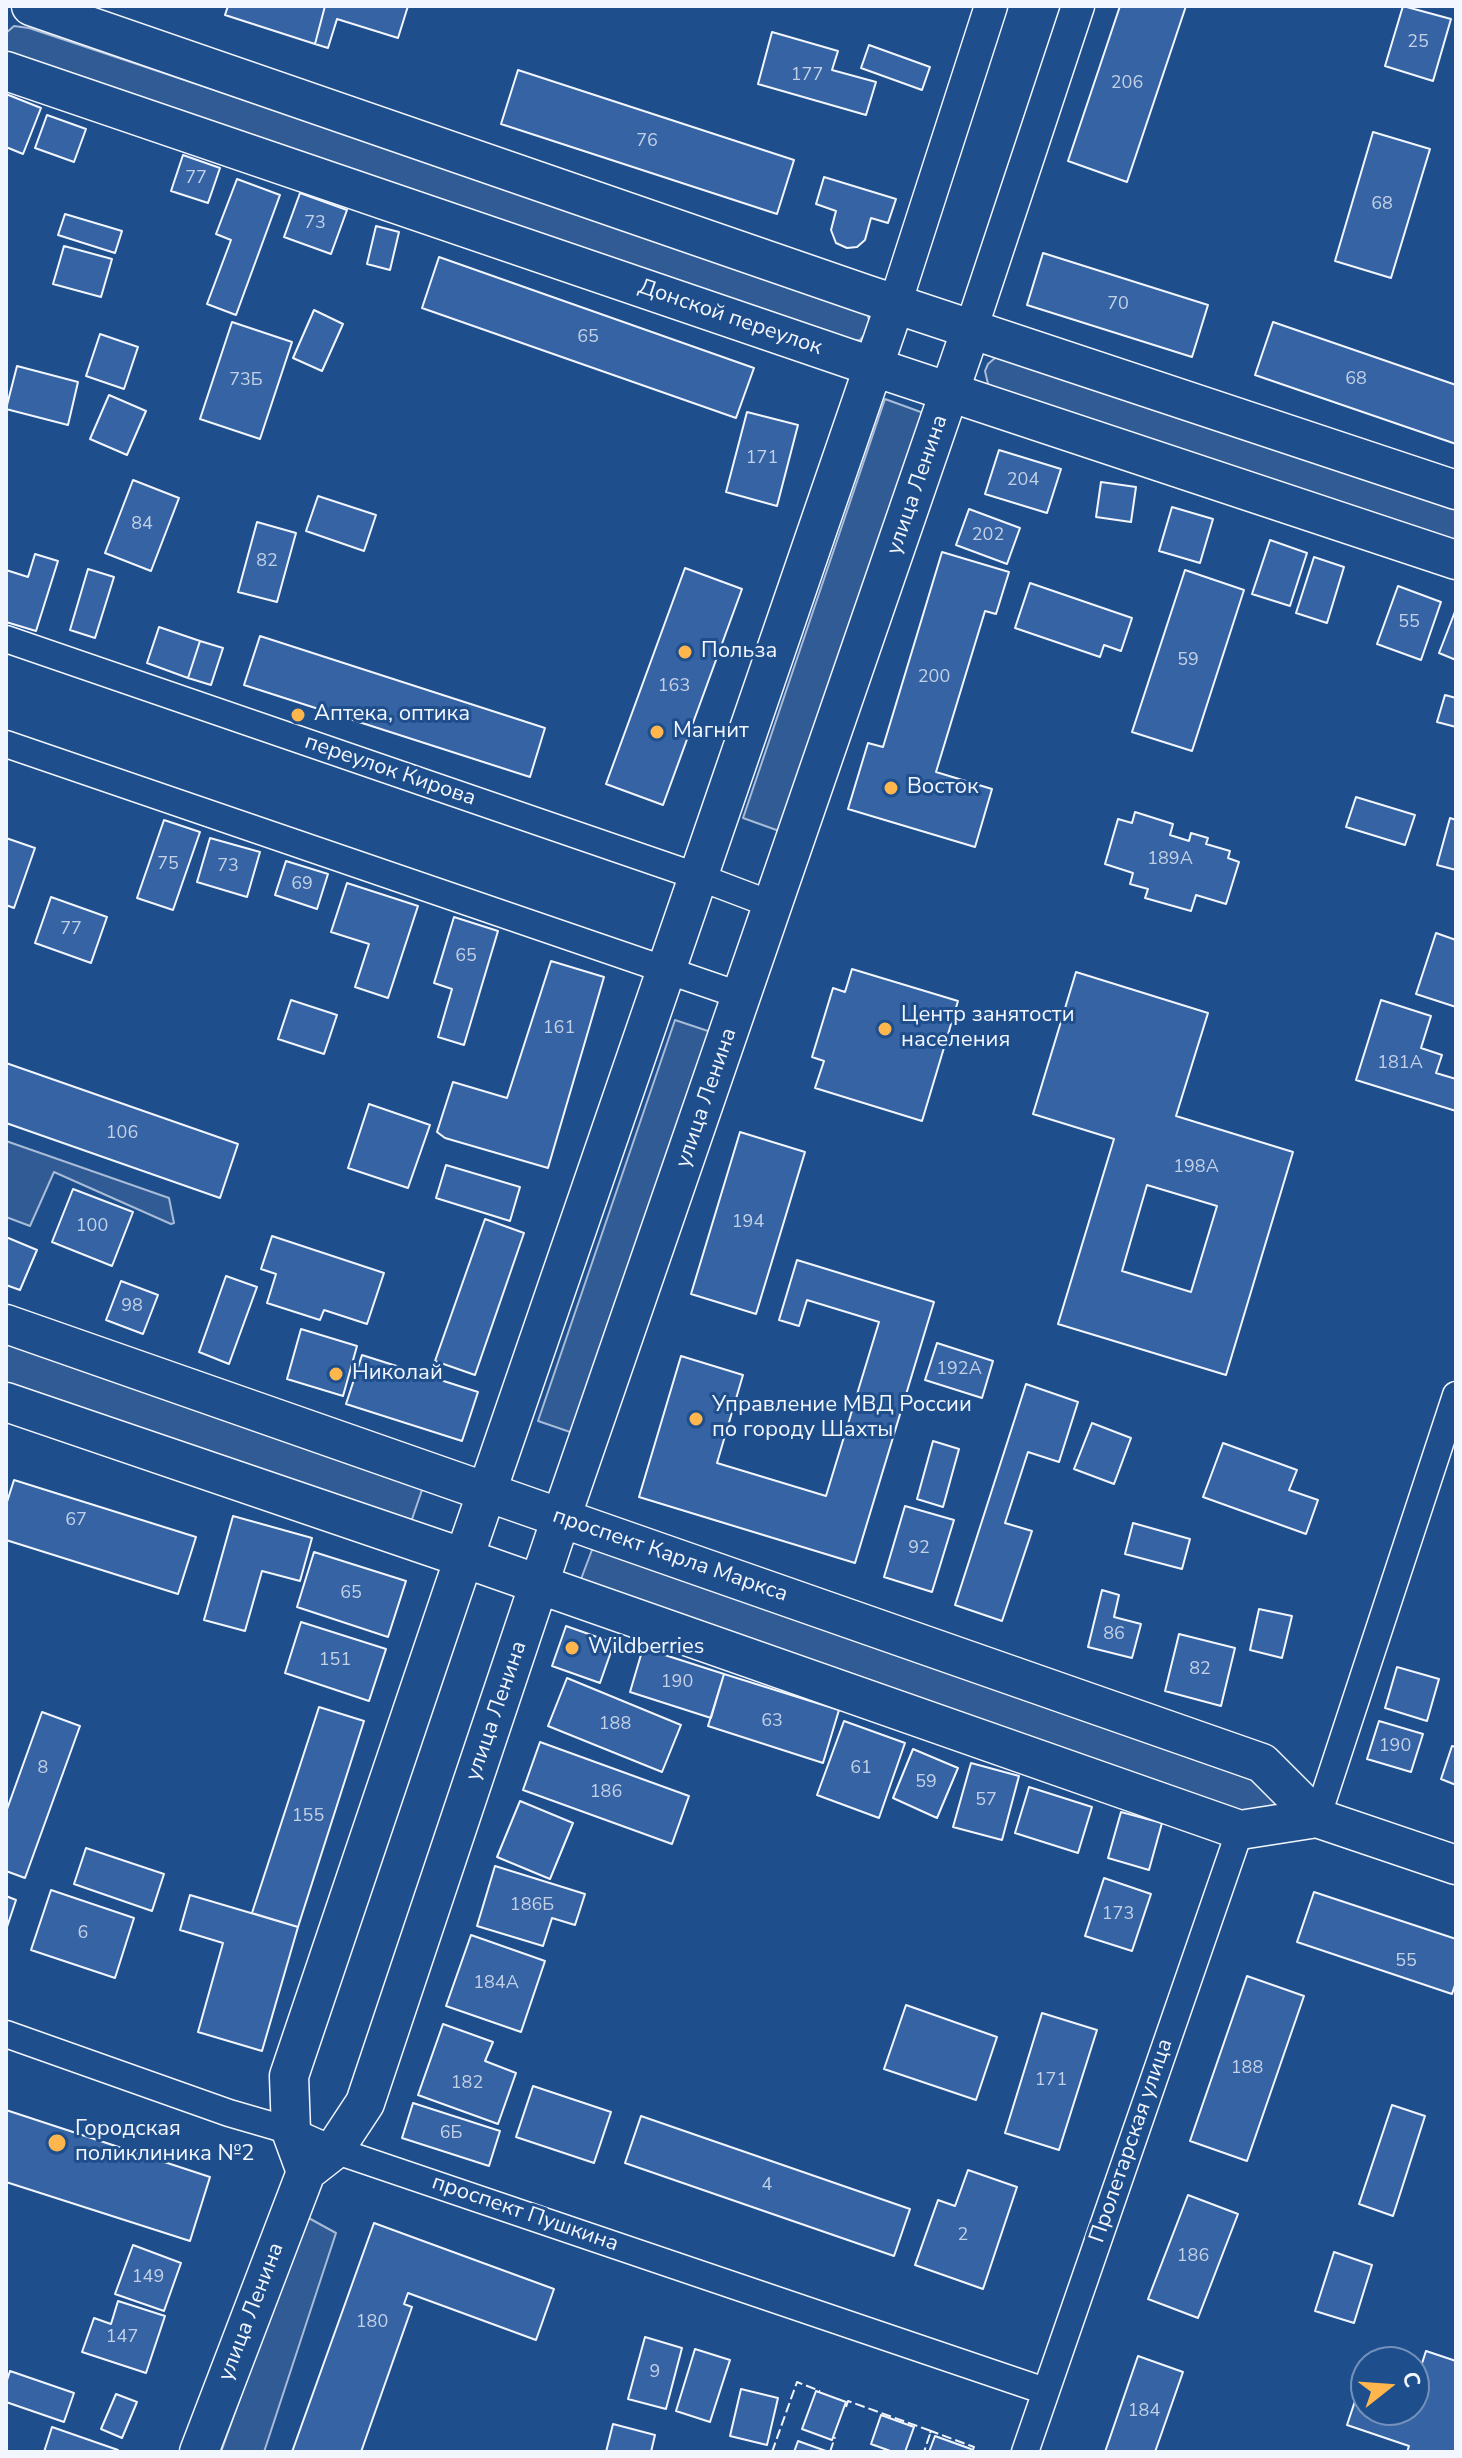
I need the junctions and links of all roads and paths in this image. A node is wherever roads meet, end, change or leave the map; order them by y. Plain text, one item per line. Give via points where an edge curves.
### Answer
1 (31, 6) edge
2 (991, 6) edge
3 (1078, 6) edge
4 (6, 71) edge
5 (895, 304) junction
6 (971, 329) junction
7 (874, 367) junction
8 (950, 391) junction
9 (1456, 490) edge
10 (1456, 560) edge
11 (6, 639) edge
12 (6, 744) edge
13 (699, 877) junction
14 (773, 905) junction
15 (665, 972) junction
16 (742, 996) junction
17 (6, 1324) edge
18 (1456, 1395) edge
19 (6, 1402) edge
20 (488, 1492) junction
21 (561, 1518) junction
22 (464, 1558) junction
23 (540, 1584) junction
24 (1317, 1818) junction
25 (1240, 1830) junction
26 (1456, 1865) edge
27 (6, 2034) edge
28 (291, 2131) junction
29 (320, 2161) junction
30 (1045, 2391) junction
31 (199, 2452) edge
32 (1025, 2452) edge

1 - 5 main road
2 - 5 street
3 - 6 street, улица Ленина
4 - 7 main road, Донской переулок
5 - 6 main road
5 - 7 main road
6 - 8 main road, улица Ленина
6 - 9 main road
7 - 8 main road, Донской переулок
7 - 13 main road
8 - 10 main road, Донской переулок
8 - 14 main road, улица Ленина
11 - 13 street, переулок Кирова
12 - 15 street
13 - 14 street, переулок Кирова
13 - 15 main road
14 - 16 main road, улица Ленина
15 - 16 street
15 - 20 main road
16 - 21 main road, улица Ленина
17 - 20 main road, проспект Карла Маркса
18 - 24 street
19 - 22 main road, проспект Карла Маркса
20 - 21 main road, проспект Карла Маркса
20 - 22 main road
21 - 23 main road, улица Ленина
21 - 24 main road, проспект Карла Маркса via 1262,1763
22 - 23 main road, проспект Карла Маркса
22 - 28 main road via 289,2076
23 - 25 main road, проспект Карла Маркса
23 - 29 main road, улица Ленина via 365,2103
24 - 25 main road, проспект Карла Маркса
24 - 26 main road, проспект Карла Маркса
25 - 30 street, Пролетарская улица
27 - 28 street
28 - 29 main road
29 - 30 street, проспект Пушкина
29 - 31 main road, улица Ленина
30 - 32 street, Пролетарская улица

